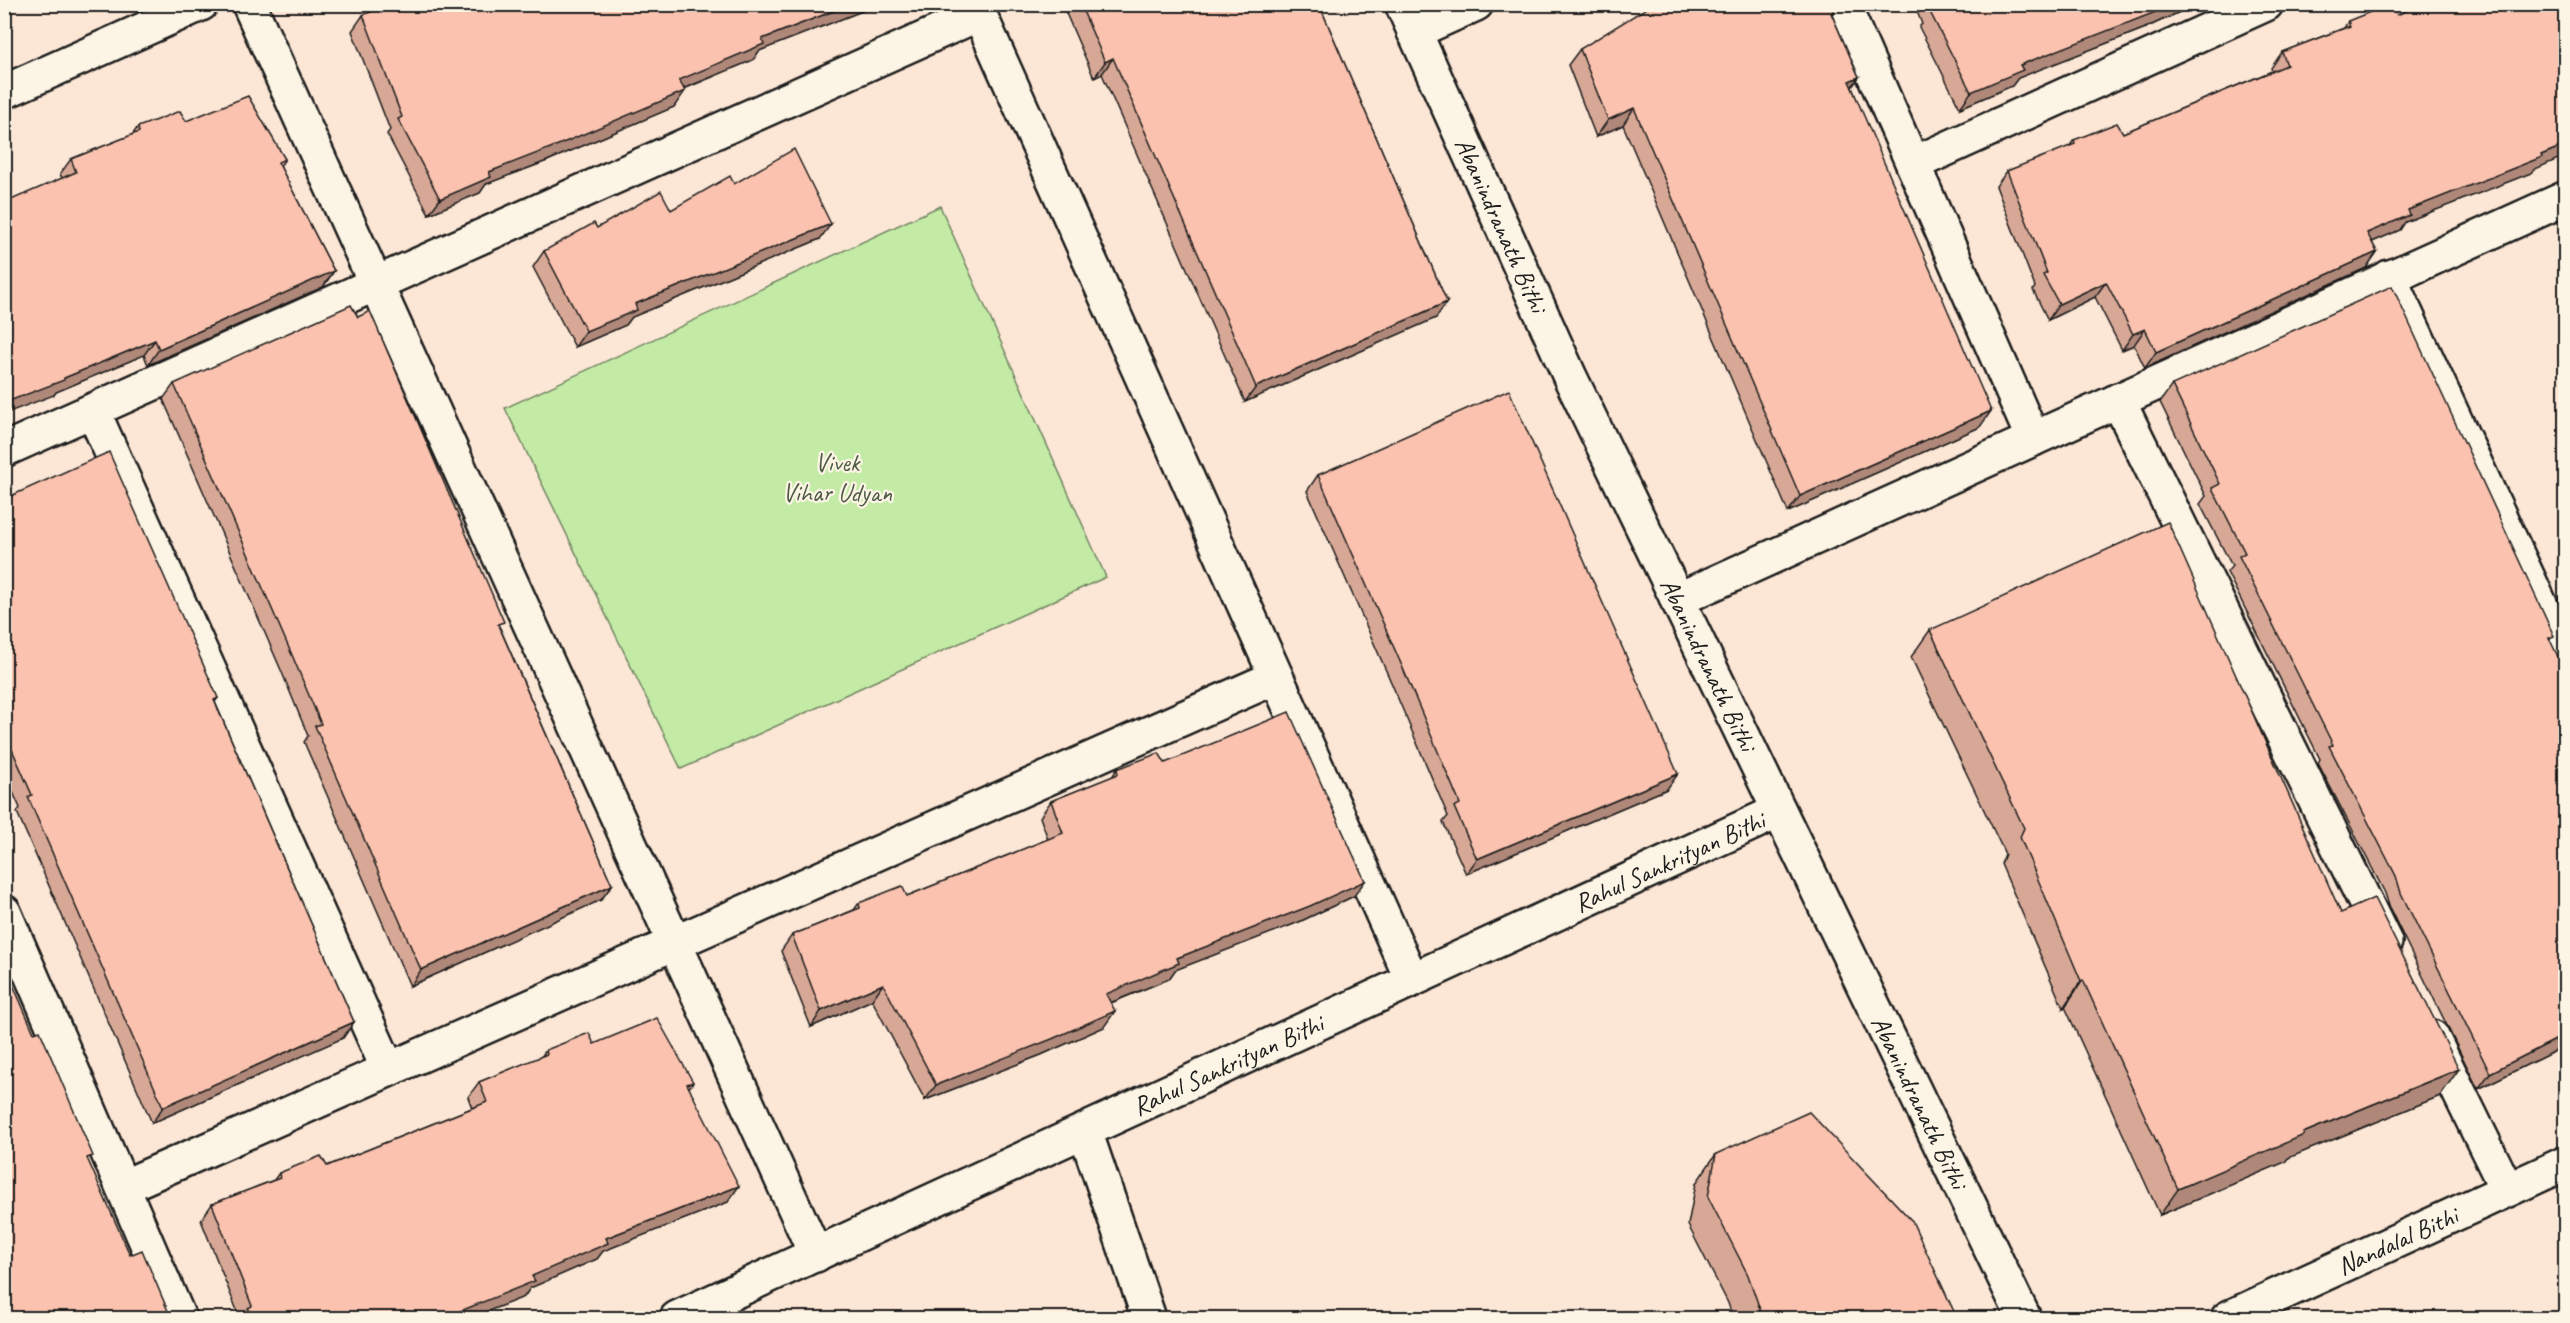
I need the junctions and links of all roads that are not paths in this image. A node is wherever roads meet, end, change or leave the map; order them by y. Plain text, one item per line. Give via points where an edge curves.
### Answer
1 (201, 4) edge
2 (249, 4) edge
3 (1476, 4) edge
4 (1843, 4) edge
5 (2266, 4) edge
6 (977, 9) edge
7 (1408, 18) edge
8 (4, 92) edge
9 (1913, 164) junction
10 (2565, 198) edge
11 (2390, 278) junction
12 (375, 285) junction
13 (2118, 400) junction
14 (93, 411) junction
15 (2033, 439) junction
16 (4, 450) edge
17 (1677, 600) junction
18 (2565, 660) edge
19 (1276, 677) junction
20 (1779, 811) junction
21 (4, 912) edge
22 (674, 943) junction
23 (2397, 966) edge
24 (1412, 980) junction
25 (2418, 1009) edge
26 (388, 1070) junction
27 (1085, 1131) junction
28 (2565, 1163) edge
29 (123, 1187) junction
30 (2507, 1190) junction
31 (816, 1255) junction
32 (179, 1318) edge
33 (677, 1318) edge
34 (1149, 1318) edge
35 (2024, 1318) edge
36 (2228, 1318) edge

1 - 8 street
2 - 12 street
3 - 7 street
4 - 9 street
5 - 9 street
6 - 12 street
6 - 19 street
7 - 17 street, Abanindranath Bithi via 1570,377
9 - 15 street
10 - 11 street
11 - 13 street
11 - 18 street
12 - 14 street
12 - 22 street
13 - 15 street
13 - 23 street
14 - 16 street
14 - 26 street
15 - 17 street
17 - 20 street, Abanindranath Bithi
19 - 22 street
19 - 24 street
20 - 24 street, Rahul Sankrityan Bithi
20 - 35 street, Abanindranath Bithi
21 - 29 street
22 - 26 street
22 - 31 street
24 - 27 street, Rahul Sankrityan Bithi
25 - 30 street
26 - 29 street
27 - 31 street, Rahul Sankrityan Bithi
27 - 34 street
28 - 30 street, Nandalal Bithi
29 - 32 street
30 - 36 street, Nandalal Bithi
31 - 33 street, Rahul Sankrityan Bithi

